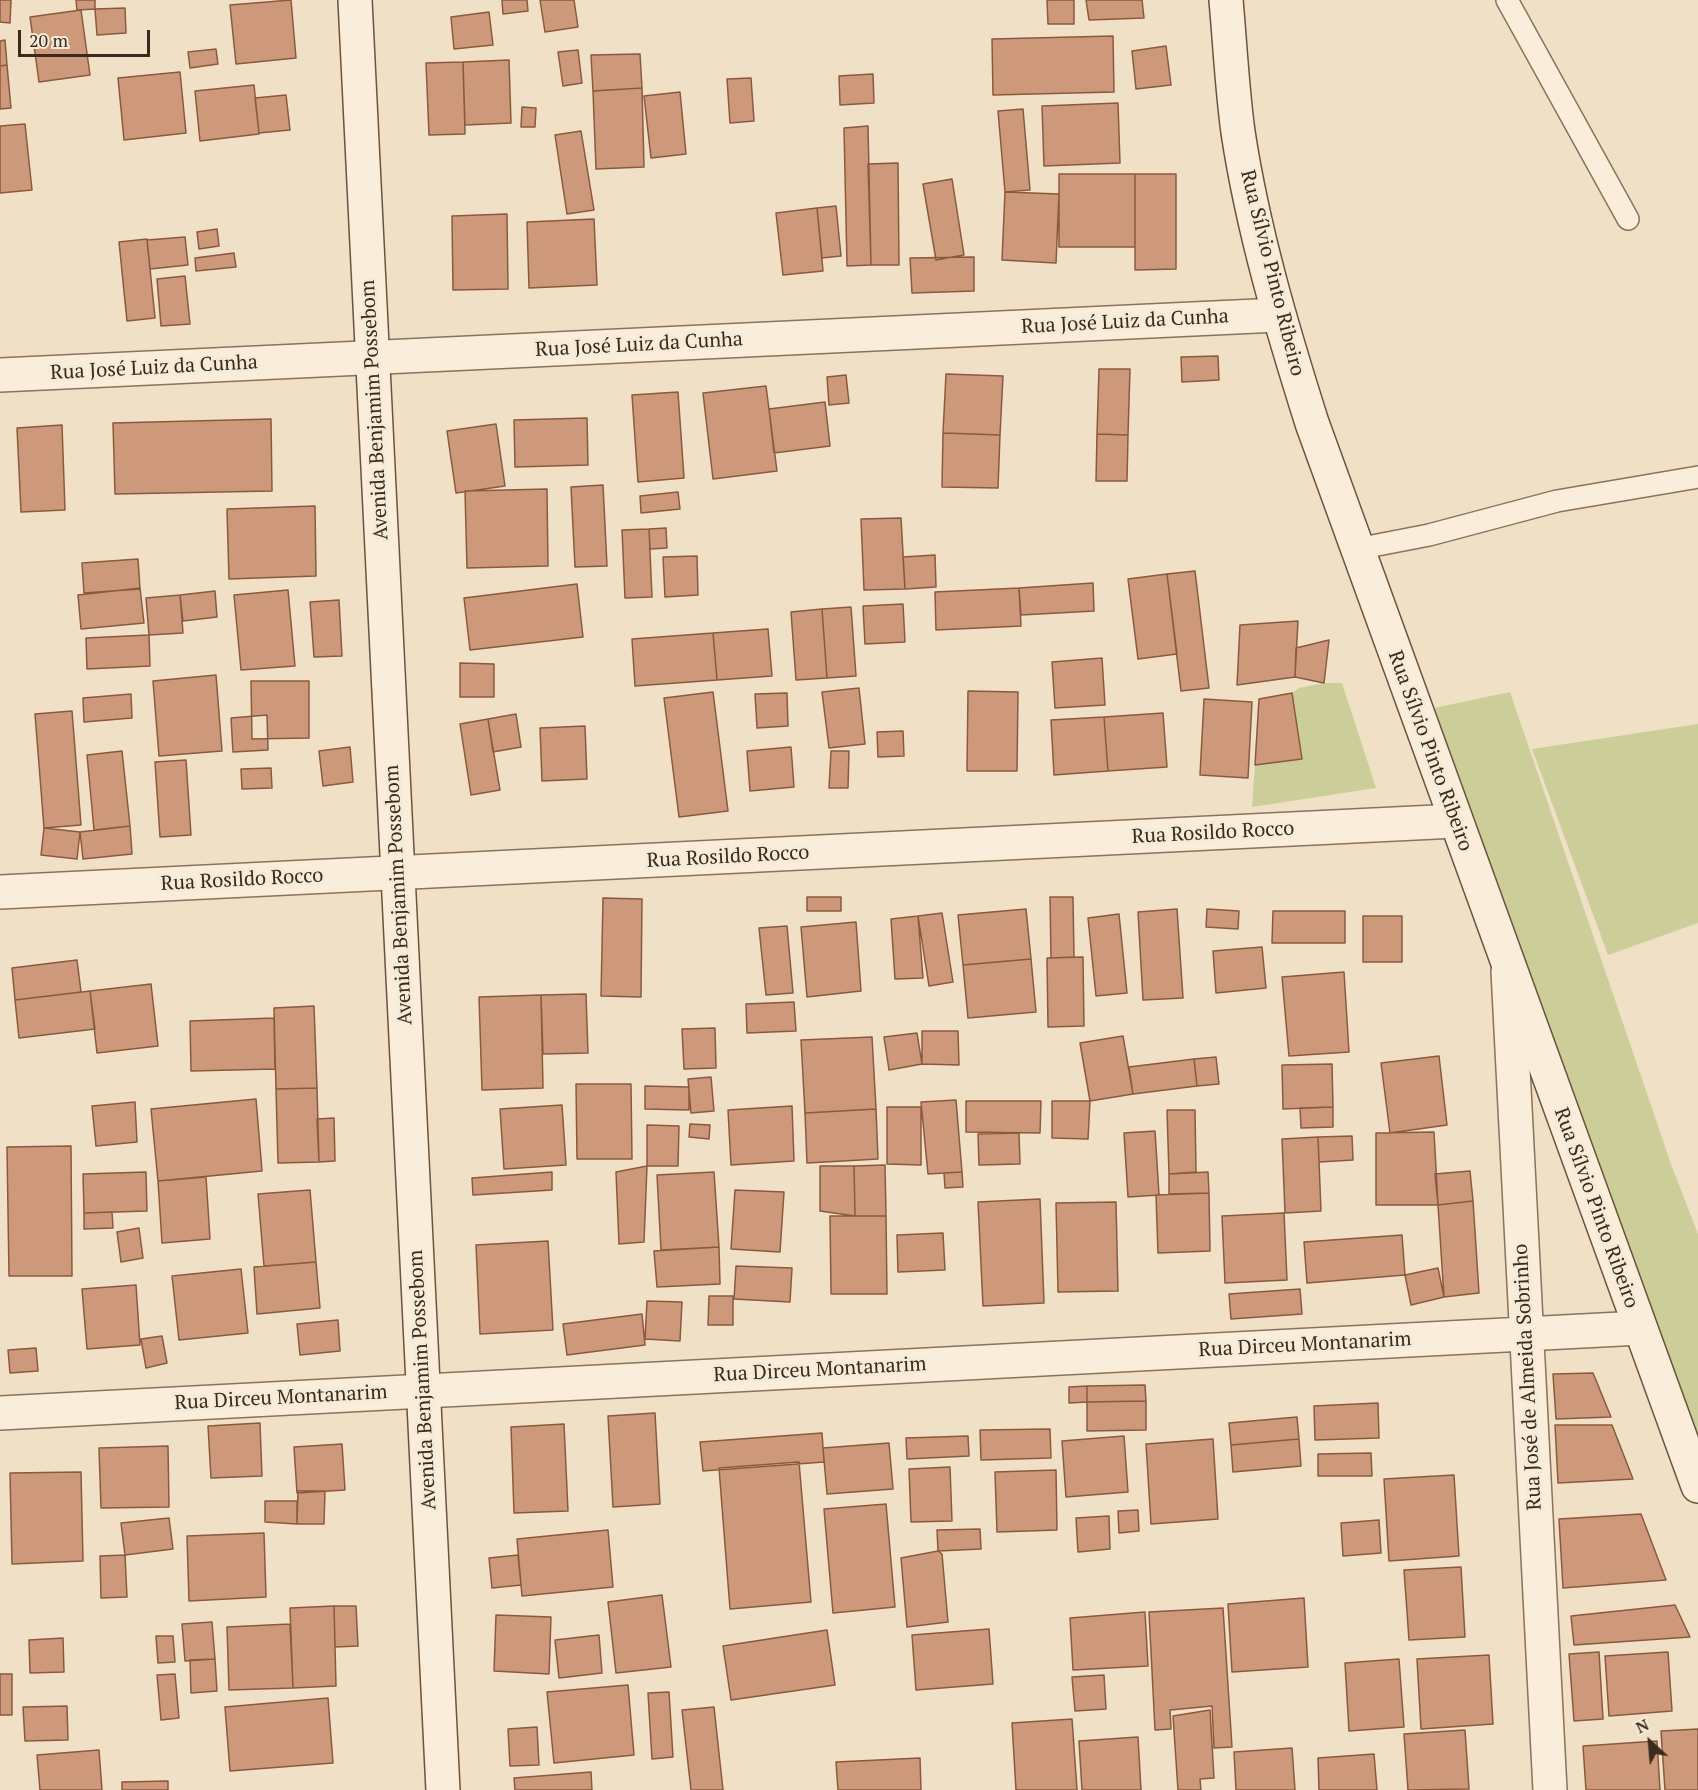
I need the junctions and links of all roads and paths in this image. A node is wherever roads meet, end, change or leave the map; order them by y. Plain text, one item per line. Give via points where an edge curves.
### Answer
1 (355, 0) edge
2 (1226, 0) edge
3 (1507, 0) edge
4 (1628, 219) dead end
5 (1278, 315) junction
6 (372, 358) junction
7 (0, 375) edge
8 (1698, 477) edge
9 (1357, 549) junction
10 (1456, 821) junction
11 (398, 873) junction
12 (0, 892) edge
13 (1507, 964) junction
14 (1640, 1328) junction
15 (1526, 1333) junction
16 (423, 1391) junction
17 (0, 1413) edge
18 (1698, 1486) edge
19 (443, 1790) edge
20 (1550, 1790) edge

1 - 6 street, Avenida Benjamim Possebom
2 - 5 street, Rua Sílvio Pinto Ribeiro via 1238,131 1254,219
3 - 4 lane
5 - 6 street, Rua José Luiz da Cunha
5 - 9 street, Rua Sílvio Pinto Ribeiro
6 - 7 street, Rua José Luiz da Cunha
6 - 11 street, Avenida Benjamim Possebom
8 - 9 lane via 1557,501 1429,535
9 - 10 street, Rua Sílvio Pinto Ribeiro
10 - 11 street, Rua Rosildo Rocco
10 - 13 street, Rua Sílvio Pinto Ribeiro
11 - 12 street, Rua Rosildo Rocco
11 - 16 street, Avenida Benjamim Possebom
13 - 14 street, Rua Sílvio Pinto Ribeiro
13 - 15 street, Rua José de Almeida Sobrinho
14 - 15 street, Rua Dirceu Montanarim
14 - 18 street, Rua Sílvio Pinto Ribeiro
15 - 16 street, Rua Dirceu Montanarim
15 - 20 street, Rua José de Almeida Sobrinho
16 - 17 street, Rua Dirceu Montanarim
16 - 19 street, Avenida Benjamim Possebom

